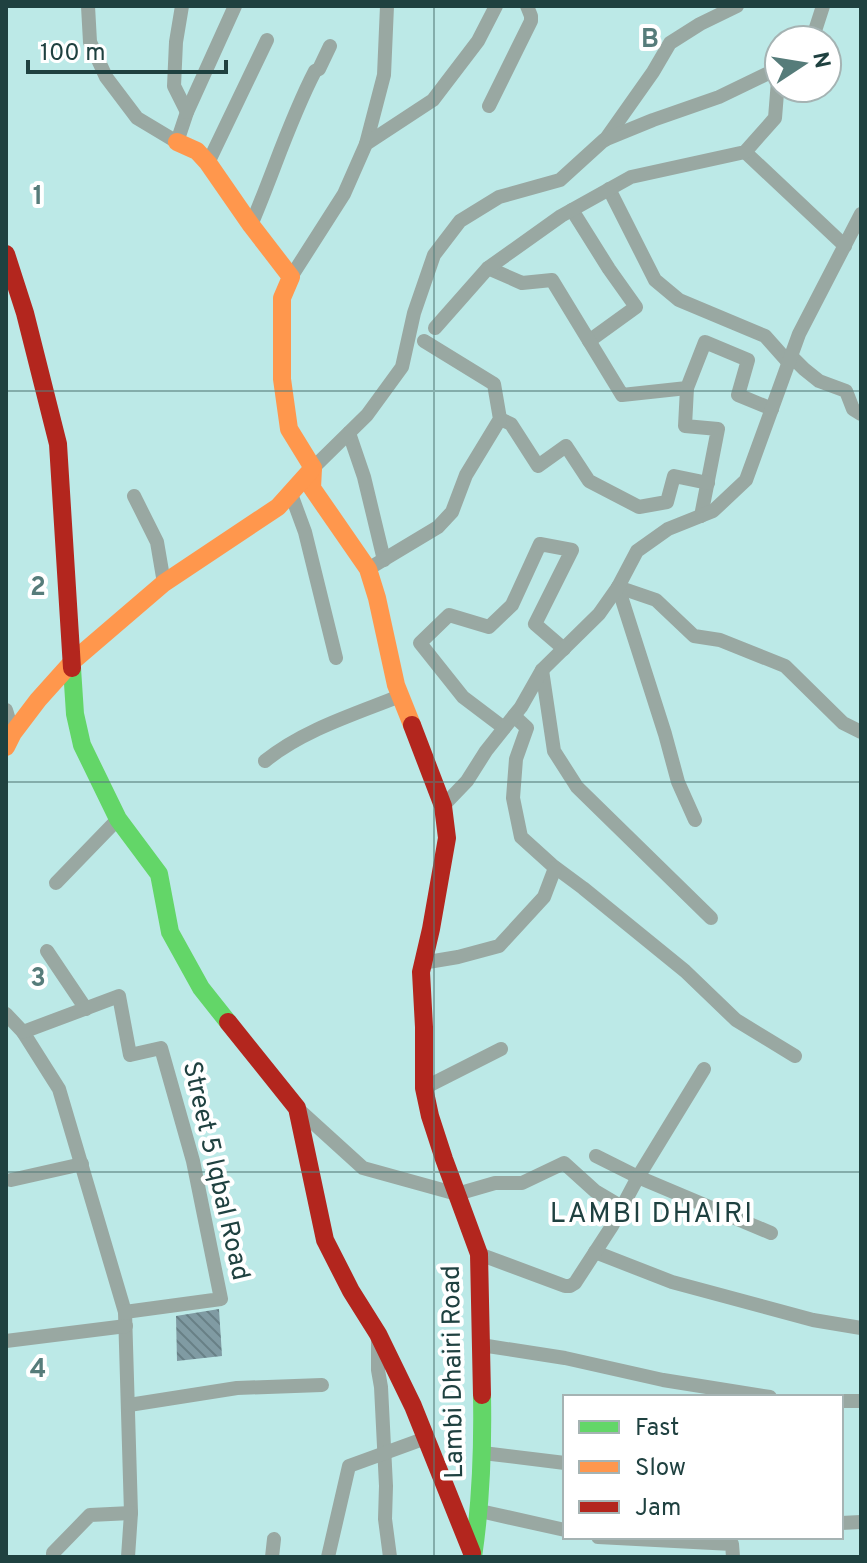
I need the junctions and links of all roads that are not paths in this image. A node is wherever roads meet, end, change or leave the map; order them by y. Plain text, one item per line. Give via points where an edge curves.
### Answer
1 (88, 6) edge
2 (182, 6) edge
3 (235, 6) edge
4 (387, 6) edge
5 (496, 6) edge
6 (527, 6) edge
7 (737, 6) edge
8 (267, 40) dead end
9 (330, 46) dead end
10 (763, 76) edge
11 (776, 104) edge
12 (489, 106) dead end
13 (187, 112) junction
14 (604, 140) junction
15 (177, 142) junction
16 (366, 144) junction
17 (745, 152) junction
18 (208, 163) junction
19 (609, 189) junction
20 (572, 210) junction
21 (861, 214) edge
22 (251, 225) junction
23 (845, 246) junction
24 (6, 254) edge
25 (488, 268) junction
26 (291, 277) junction
27 (435, 328) dead end
28 (424, 341) dead end
29 (589, 341) junction
30 (790, 359) junction
31 (687, 388) junction
32 (772, 409) junction
33 (861, 414) edge
34 (500, 419) junction
35 (349, 433) junction
36 (313, 468) junction
37 (708, 483) junction
38 (291, 494) junction
39 (134, 496) dead end
40 (701, 516) junction
41 (376, 564) junction
42 (164, 583) junction
43 (618, 587) junction
44 (564, 649) junction
45 (336, 658) dead end
46 (73, 661) junction
47 (542, 670) junction
48 (400, 696) junction
49 (6, 710) edge
50 (509, 722) junction
51 (861, 732) edge
52 (10, 740) edge
53 (265, 761) dead end
54 (443, 806) junction
55 (118, 819) junction
56 (695, 820) dead end
57 (555, 868) junction
58 (56, 883) dead end
59 (711, 918) dead end
60 (47, 951) dead end
61 (422, 963) junction
62 (86, 1009) junction
63 (6, 1014) edge
64 (23, 1032) junction
65 (501, 1049) dead end
66 (795, 1056) dead end
67 (704, 1069) dead end
68 (424, 1088) junction
69 (297, 1108) junction
70 (596, 1156) dead end
71 (82, 1164) junction
72 (638, 1177) junction
73 (11, 1180) dead end
74 (457, 1194) junction
75 (622, 1207) junction
76 (771, 1233) dead end
77 (595, 1252) junction
78 (479, 1254) junction
79 (125, 1319) junction
80 (861, 1328) edge
81 (378, 1334) junction
82 (6, 1341) edge
83 (481, 1345) junction
84 (322, 1385) dead end
85 (757, 1395) edge
86 (129, 1405) junction
87 (426, 1438) junction
88 (384, 1453) junction
89 (483, 1453) junction
90 (563, 1463) edge
91 (480, 1511) junction
92 (131, 1513) junction
93 (563, 1530) edge
94 (274, 1539) dead end
95 (636, 1539) edge
96 (473, 1555) edge
97 (53, 1557) edge
98 (128, 1557) edge
99 (272, 1557) edge
100 (328, 1557) edge
101 (390, 1557) edge
102 (733, 1557) edge

1 - 15 street via 90,42 106,77 137,118
2 - 13 street via 174,86
3 - 13 street
4 - 16 street via 384,75
5 - 16 street via 478,41 433,100
6 - 12 street via 531,21
7 - 14 street via 670,43
8 - 18 street
9 - 22 street via 297,105
10 - 14 street
11 - 17 street via 775,118
13 - 15 street
14 - 35 street via 560,180 499,197 460,221 434,255 402,367
15 - 18 street
16 - 26 street via 344,194
17 - 19 street via 631,177
17 - 23 street
18 - 22 street
19 - 20 street
19 - 30 street via 655,280 679,300 765,336
20 - 25 street
20 - 29 street via 636,307
21 - 23 street
22 - 26 street
23 - 30 street
24 - 46 street via 58,444
25 - 27 street
25 - 29 street via 522,283 552,280
26 - 36 street, Lambi Dhairi Road via 282,298 282,379 289,429
28 - 34 street via 494,384
29 - 31 street via 622,395
30 - 32 street
30 - 33 street via 819,381 846,391
31 - 32 street via 705,342 748,360 738,395
31 - 37 street via 685,426 718,429
32 - 40 street via 746,480
34 - 37 street via 511,424 538,466 566,446 589,481 639,507 667,502 674,476
34 - 41 street via 466,475 452,512 438,527
35 - 36 street
35 - 41 street via 364,477
36 - 38 street
36 - 41 street, Lambi Dhairi Road via 312,488
37 - 40 street
38 - 42 street
38 - 45 street
39 - 42 street via 157,542
40 - 43 street via 668,529 637,551
41 - 48 street, Lambi Dhairi Road via 377,598
42 - 46 street
43 - 44 street
43 - 51 street via 656,600 694,636 720,640 785,666 843,723
43 - 56 street via 678,782
44 - 47 street
44 - 50 street via 535,624 572,550 540,544 512,605 489,627 449,615 420,643 463,697
46 - 52 street
46 - 55 street via 82,745
47 - 50 street
47 - 59 street via 554,751 577,787
48 - 53 street via 321,728
48 - 54 street, Lambi Dhairi Road
49 - 52 street
50 - 54 street
50 - 57 street via 527,728 516,759 513,798 521,837
54 - 61 street, Lambi Dhairi Road via 447,838
55 - 58 street
55 - 69 street via 159,874 170,932 201,988
57 - 61 street via 544,897 499,946
57 - 66 street via 685,971 736,1020
60 - 62 street
61 - 68 street, Lambi Dhairi Road
62 - 64 street
62 - 79 street, Street 5 Iqbal Road via 119,996 130,1055 161,1048 193,1161 221,1299
63 - 64 street
64 - 71 street via 59,1089
65 - 68 street
67 - 72 street
68 - 74 street, Lambi Dhairi Road
69 - 74 street via 363,1168
69 - 81 street via 325,1240
70 - 72 street
71 - 73 street
71 - 79 street
72 - 75 street
72 - 76 street
74 - 75 street via 495,1183 522,1183 564,1163
74 - 78 street, Lambi Dhairi Road
75 - 77 street
77 - 78 street via 570,1286
77 - 80 street via 672,1282
78 - 83 street, Lambi Dhairi Road
79 - 82 street
79 - 86 street
81 - 87 street
81 - 88 street
83 - 85 street
83 - 89 street, Lambi Dhairi Road
84 - 86 street via 237,1388
86 - 92 street
87 - 88 street
87 - 96 street
88 - 100 street via 349,1466
88 - 101 street
89 - 90 street
89 - 91 street, Lambi Dhairi Road
91 - 93 street
91 - 96 street, Lambi Dhairi Road
92 - 97 street via 90,1515
92 - 98 street
94 - 99 street
95 - 102 street via 732,1544

